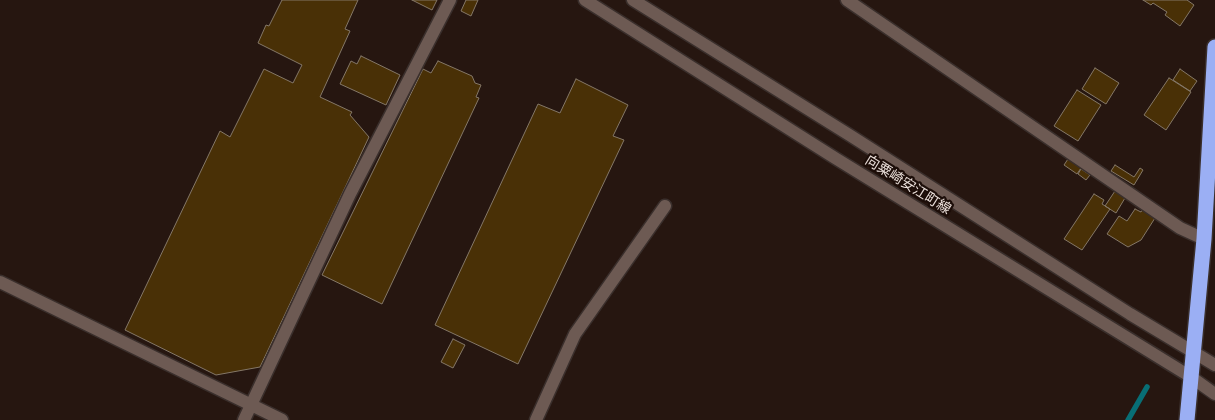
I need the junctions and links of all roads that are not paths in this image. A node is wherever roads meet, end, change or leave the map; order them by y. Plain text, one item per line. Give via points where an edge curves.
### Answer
1 (450, 0) edge
2 (585, 0) edge
3 (633, 0) edge
4 (847, 0) edge
5 (1215, 47) edge
6 (665, 206) dead end
7 (1204, 239) junction
8 (0, 282) edge
9 (1193, 351) junction
10 (1215, 365) edge
11 (1191, 377) junction
12 (1215, 394) edge
13 (251, 405) junction
14 (244, 420) edge
15 (282, 420) edge
16 (536, 420) edge
17 (1187, 420) edge

1 - 13 street via 350,194
2 - 11 street, 向粟崎安江町線
3 - 9 street, 向粟崎安江町線
4 - 7 street via 1180,228
5 - 7 highway
6 - 16 street via 575,334
7 - 9 highway
8 - 13 street
9 - 10 street, 向粟崎安江町線
9 - 11 highway
11 - 12 street, 向粟崎安江町線
11 - 17 highway
13 - 14 street
13 - 15 street

